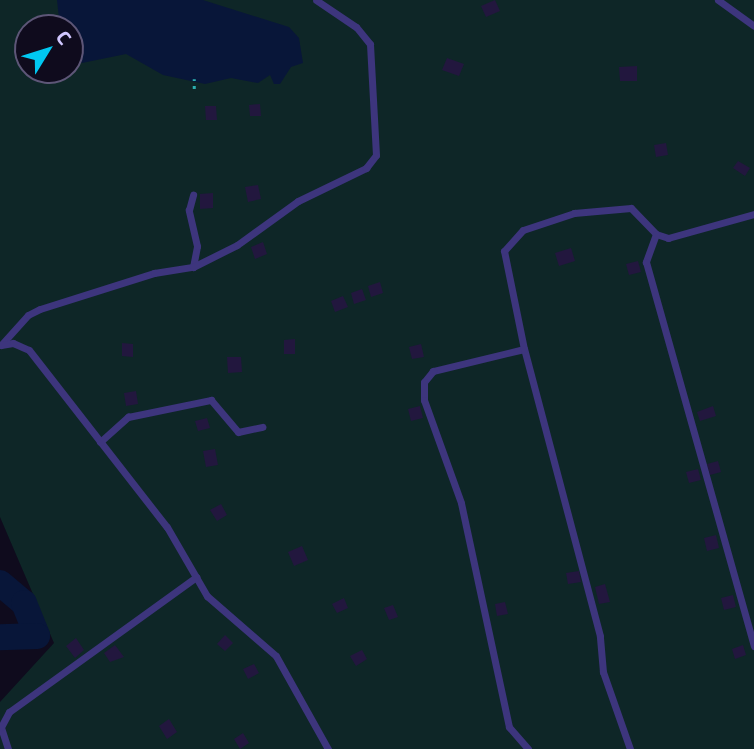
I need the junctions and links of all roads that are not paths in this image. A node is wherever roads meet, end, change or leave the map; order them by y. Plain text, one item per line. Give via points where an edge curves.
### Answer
1 (316, 0) edge
2 (718, 0) edge
3 (754, 26) edge
4 (193, 195) dead end
5 (754, 214) edge
6 (656, 234) junction
7 (193, 267) junction
8 (524, 349) junction
9 (262, 428) dead end
10 (100, 442) junction
11 (196, 577) junction
12 (754, 646) edge
13 (8, 749) edge
14 (328, 749) edge
15 (528, 749) edge
16 (630, 749) edge

1 - 7 lane via 356,27 370,44 376,155 366,168 298,201 237,245
2 - 3 lane
4 - 7 lane via 189,210 197,246
5 - 6 lane via 668,238
6 - 8 lane via 631,208 574,213 523,230 504,251
6 - 12 lane via 646,261
7 - 10 lane via 154,273 40,309 28,315 1,345 13,343 29,350
8 - 15 lane via 433,371 424,382 424,391 461,503 509,727
8 - 16 lane via 600,636 603,672
9 - 10 lane via 238,432 211,400 128,417
10 - 11 lane via 167,527
11 - 13 lane via 9,712 1,727
11 - 14 lane via 207,596 276,656

